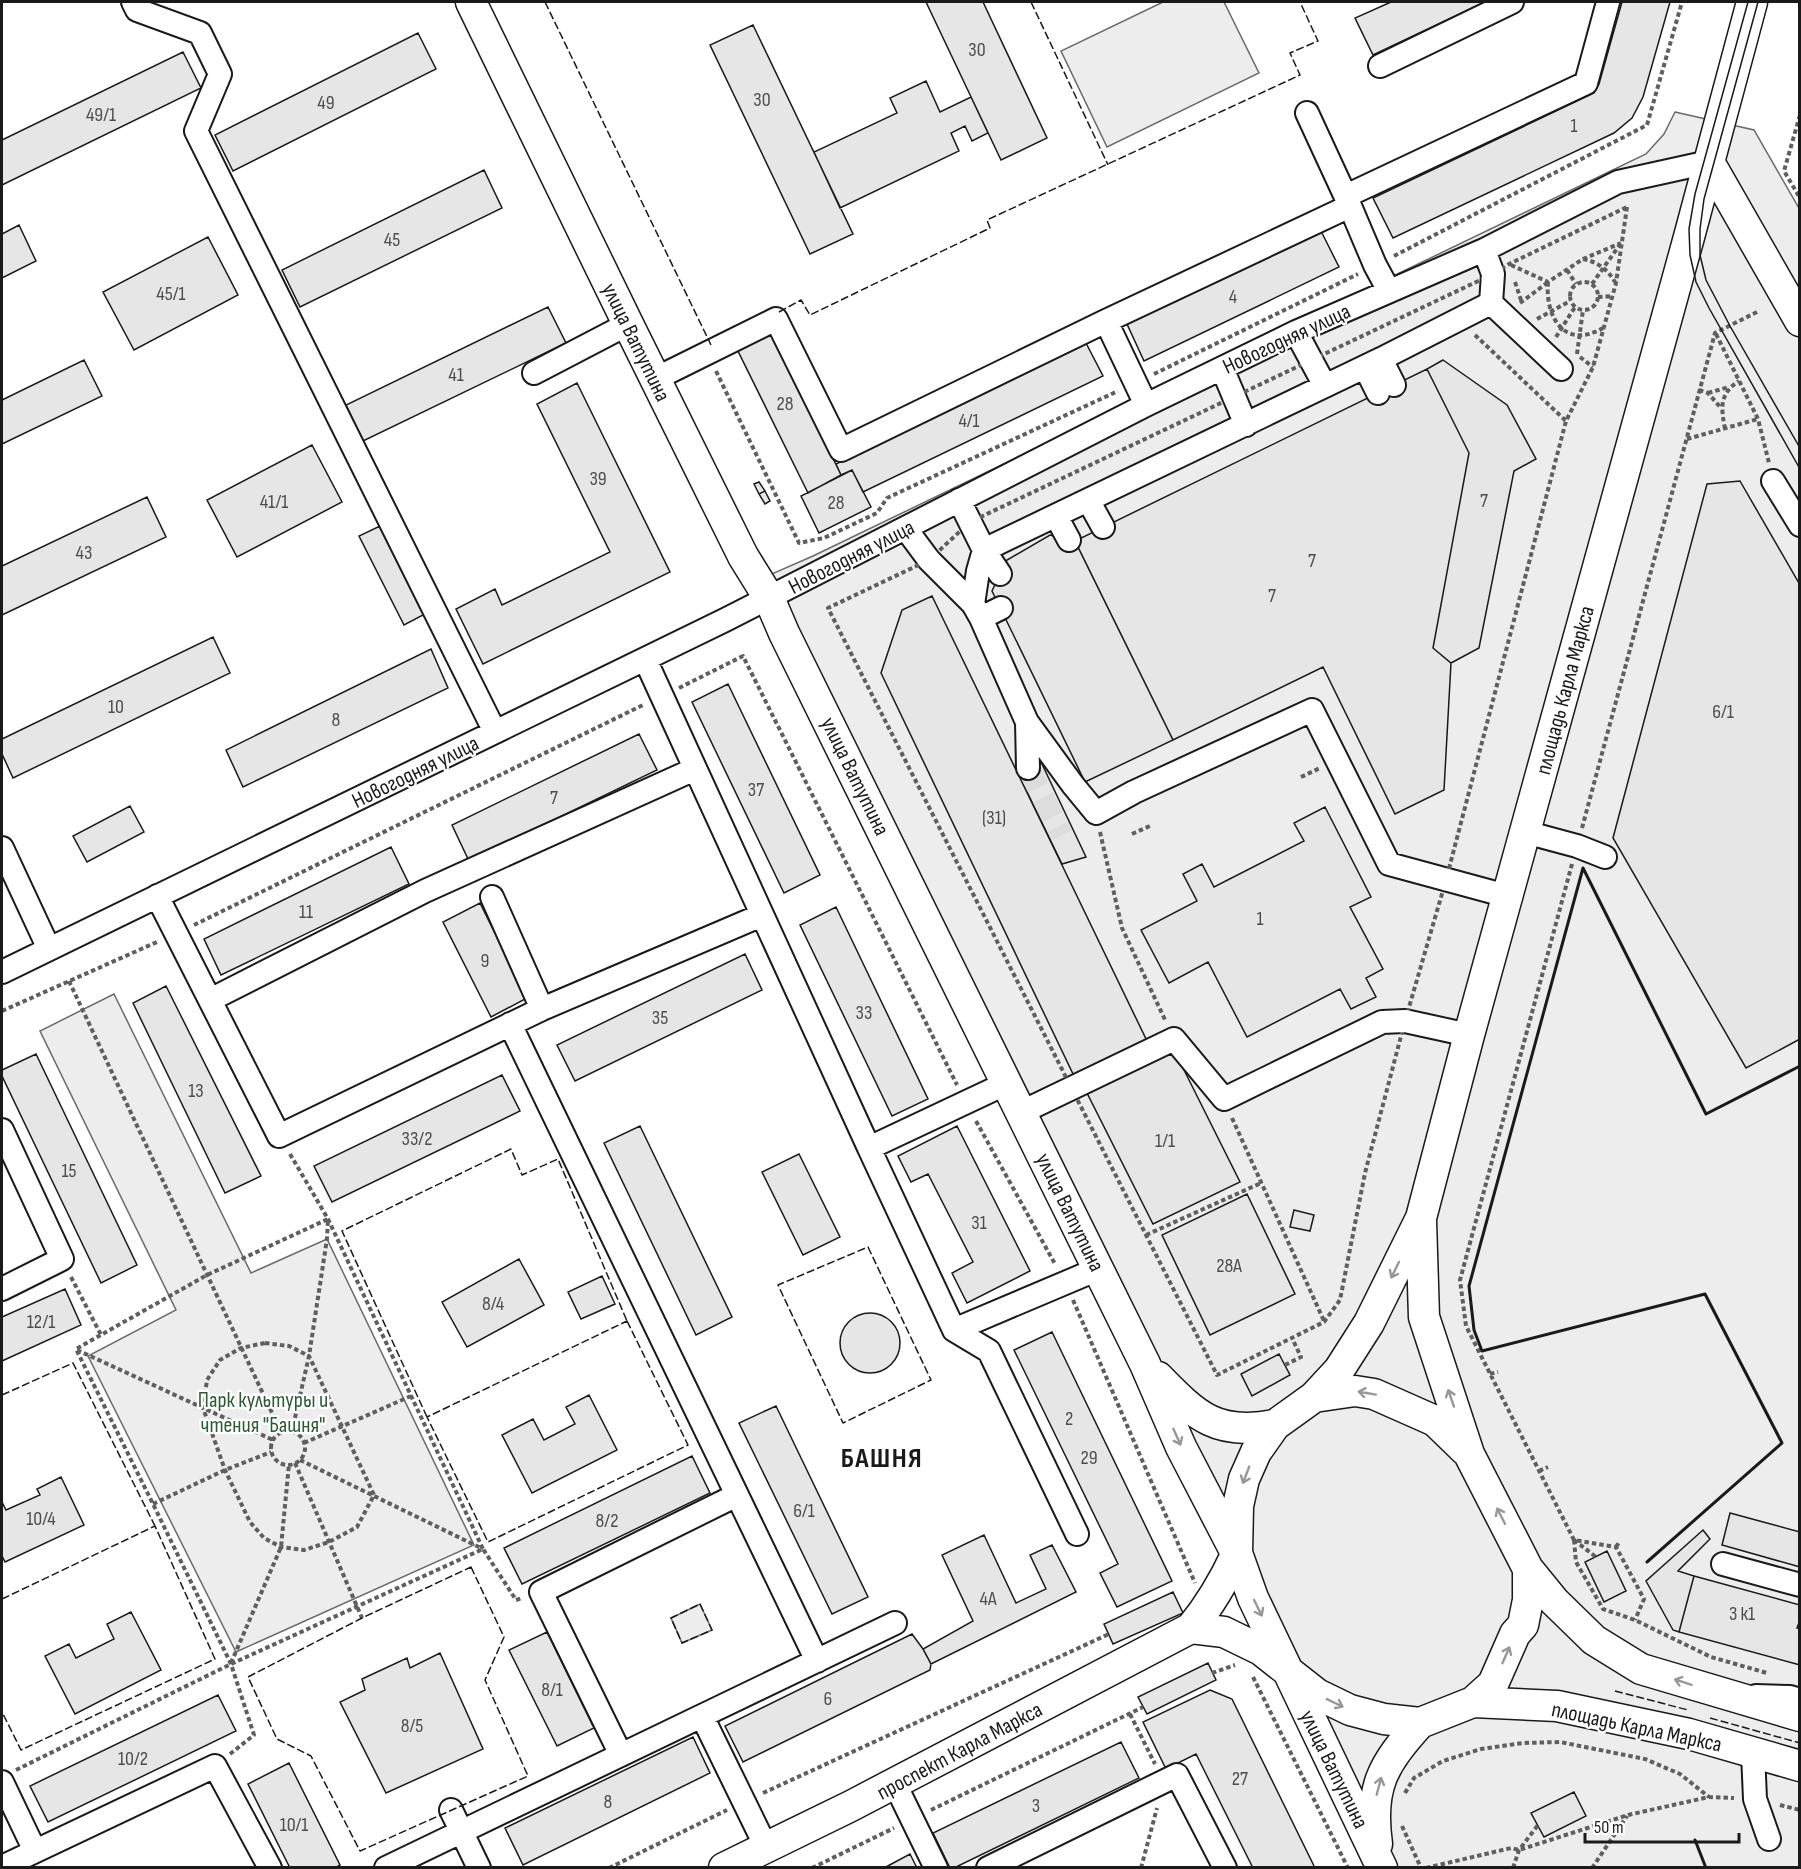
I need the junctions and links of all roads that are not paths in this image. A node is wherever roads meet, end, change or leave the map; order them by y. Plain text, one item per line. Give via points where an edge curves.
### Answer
1 (133, 2) edge
2 (471, 2) edge
3 (1512, 2) edge
4 (1608, 2) edge
5 (1752, 2) edge
6 (1380, 66) dead end
7 (1307, 113) dead end
8 (1708, 162) junction
9 (1348, 201) junction
10 (1484, 250) junction
11 (1389, 291) junction
12 (1491, 303) junction
13 (1106, 321) junction
14 (1800, 321) edge
15 (628, 324) junction
16 (1296, 332) junction
17 (1569, 362) road end
18 (1373, 363) junction
19 (1222, 368) junction
20 (534, 373) dead end
21 (655, 379) junction
22 (1325, 386) junction
23 (1386, 389) dead end
24 (1146, 405) junction
25 (1246, 425) junction
26 (1773, 481) road end
27 (1095, 497) junction
28 (959, 500) junction
29 (1056, 516) junction
30 (1108, 524) dead end
31 (1800, 525) edge
32 (906, 529) junction
33 (1069, 540) dead end
34 (984, 550) junction
35 (1000, 574) dead end
36 (769, 598) junction
37 (985, 610) junction
38 (645, 659) junction
39 (1027, 722) junction
40 (495, 732) junction
41 (1028, 768) tunnel mouth
42 (695, 769) junction
43 (1525, 832) junction
44 (2, 848) edge
45 (1605, 857) dead end
46 (157, 896) junction
47 (1508, 896) junction
48 (492, 897) dead end
49 (762, 915) junction
50 (49, 949) junction
51 (2, 972) edge
52 (210, 1000) junction
53 (542, 1008) junction
54 (510, 1024) junction
55 (1469, 1035) junction
56 (1007, 1083) junction
57 (1022, 1112) junction
58 (2, 1130) edge
59 (869, 1148) junction
60 (1421, 1218) junction
61 (1098, 1269) junction
62 (2, 1288) edge
63 (954, 1329) junction
64 (1145, 1364) junction
65 (1314, 1397) junction
66 (1275, 1425) junction
67 (1469, 1454) junction
68 (737, 1495) junction
69 (1077, 1534) dead end
70 (1237, 1553) junction
71 (1723, 1564) dead end
72 (1528, 1569) junction
73 (1800, 1585) edge
74 (895, 1623) dead end
75 (1191, 1628) junction
76 (817, 1661) junction
77 (1287, 1670) junction
78 (1723, 1694) junction
79 (1800, 1700) edge
80 (1473, 1702) junction
81 (702, 1716) junction
82 (1800, 1716) edge
83 (1420, 1723) junction
84 (1753, 1753) junction
85 (621, 1755) junction
86 (1800, 1766) edge
87 (7, 1777) edge
88 (895, 1784) junction
89 (451, 1810) dead end
90 (461, 1832) junction
91 (1768, 1839) dead end
92 (766, 1847) junction
93 (35, 1851) junction
94 (1381, 1866) edge
95 (2, 1867) edge
96 (270, 1868) edge
97 (386, 1868) edge
98 (479, 1868) edge
99 (724, 1868) edge
100 (936, 1868) edge
101 (988, 1868) edge
102 (1225, 1868) edge

1 - 40 street via 137,10 200,33 205,43 220,74 196,131
2 - 15 main road, улица Ватутина
3 - 6 street
4 - 9 street via 1586,83
5 - 8 main road, площадь Карла Маркса
7 - 9 street
8 - 10 street, Новогодняя улица via 1618,182
8 - 14 main road
8 - 43 main road, площадь Карла Маркса
9 - 11 street
9 - 13 street
10 - 11 street, Новогодняя улица
10 - 12 street via 1493,274
11 - 16 street, Новогодняя улица
12 - 17 street
12 - 18 street
13 - 21 street via 842,450 776,319
13 - 24 street
15 - 20 street
15 - 21 main road, улица Ватутина
16 - 19 street, Новогодняя улица
16 - 22 street
18 - 22 street
18 - 23 street
19 - 24 street, Новогодняя улица
19 - 25 street
21 - 36 main road, улица Ватутина
22 - 25 street
24 - 28 street, Новогодняя улица
25 - 27 street
26 - 31 street
27 - 29 street
27 - 30 street
28 - 32 street, Новогодняя улица
28 - 34 street
29 - 33 street
29 - 34 street
32 - 36 street, Новогодняя улица
32 - 37 street via 929,560
34 - 35 street
34 - 37 street via 978,571
36 - 38 street, Новогодняя улица
36 - 56 main road, улица Ватутина
37 - 39 street
38 - 40 street, Новогодняя улица
38 - 42 street
39 - 41 street
39 - 47 street via 1096,813 1312,710 1389,864
40 - 46 street, Новогодняя улица
42 - 49 street
42 - 52 street via 424,891
43 - 45 street
43 - 47 main road, площадь Карла Маркса
44 - 50 street
46 - 50 street, Новогодняя улица
46 - 52 street
47 - 55 main road, площадь Карла Маркса
48 - 53 street
49 - 53 street
49 - 59 street
50 - 51 street, Новогодняя улица
52 - 54 street via 279,1136
53 - 54 street
54 - 68 street
55 - 57 street via 1405,1021 1382,1022 1224,1099 1174,1039
55 - 60 main road, площадь Карла Маркса
56 - 57 main road, улица Ватутина
56 - 59 street
57 - 61 main road, улица Ватутина
58 - 62 street via 62,1259
59 - 63 street
60 -> 65 main road, площадь Карла Маркса via 1369,1323 1339,1370
67 -> 60 main road, площадь Карла Маркса via 1424,1317
61 - 63 street
61 - 64 main road, улица Ватутина
63 - 69 street via 989,1351
64 - 66 main road via 1185,1405 1205,1419 1228,1427 1253,1429
64 -> 70 main road, улица Ватутина via 1181,1447
65 - 66 main road, площадь Карла Маркса
67 -> 65 main road, площадь Карла Маркса via 1435,1421 1374,1394 1354,1391
66 -> 70 main road, площадь Карла Маркса via 1256,1452 1244,1479 1238,1506
72 -> 67 main road, площадь Карла Маркса
68 - 76 street
68 - 85 street via 541,1592
70 - 75 main road, площадь Карла Маркса via 1221,1586
70 -> 77 main road, площадь Карла Маркса
71 - 73 street
78 -> 72 main road, площадь Карла Маркса via 1641,1668 1594,1640
80 -> 72 main road, площадь Карла Маркса via 1493,1684 1522,1625 1528,1600
74 - 76 street
75 - 77 main road, площадь Карла Маркса via 1224,1632 1261,1650
75 - 88 main road, проспект Карла Маркса
76 - 81 street
77 -> 83 main road, площадь Карла Маркса via 1317,1694 1350,1710
77 - 94 main road, улица Ватутина
78 - 79 street, площадь Карла Маркса
78 - 82 main road, площадь Карла Маркса
80 - 83 main road, площадь Карла Маркса
80 - 84 main road, площадь Карла Маркса via 1557,1706 1689,1734
81 - 85 street
81 - 92 street
94 -> 83 main road via 1375,1805 1378,1786 1385,1767
84 - 86 main road, площадь Карла Маркса
84 - 91 street via 1755,1799
85 - 90 street
87 - 93 street
88 - 92 main road, проспект Карла Маркса
88 - 100 street
89 - 90 street
90 - 97 street
90 - 98 street
92 - 99 main road, проспект Карла Маркса
93 - 95 street
93 - 96 street via 215,1766
101 - 102 street via 1177,1775

